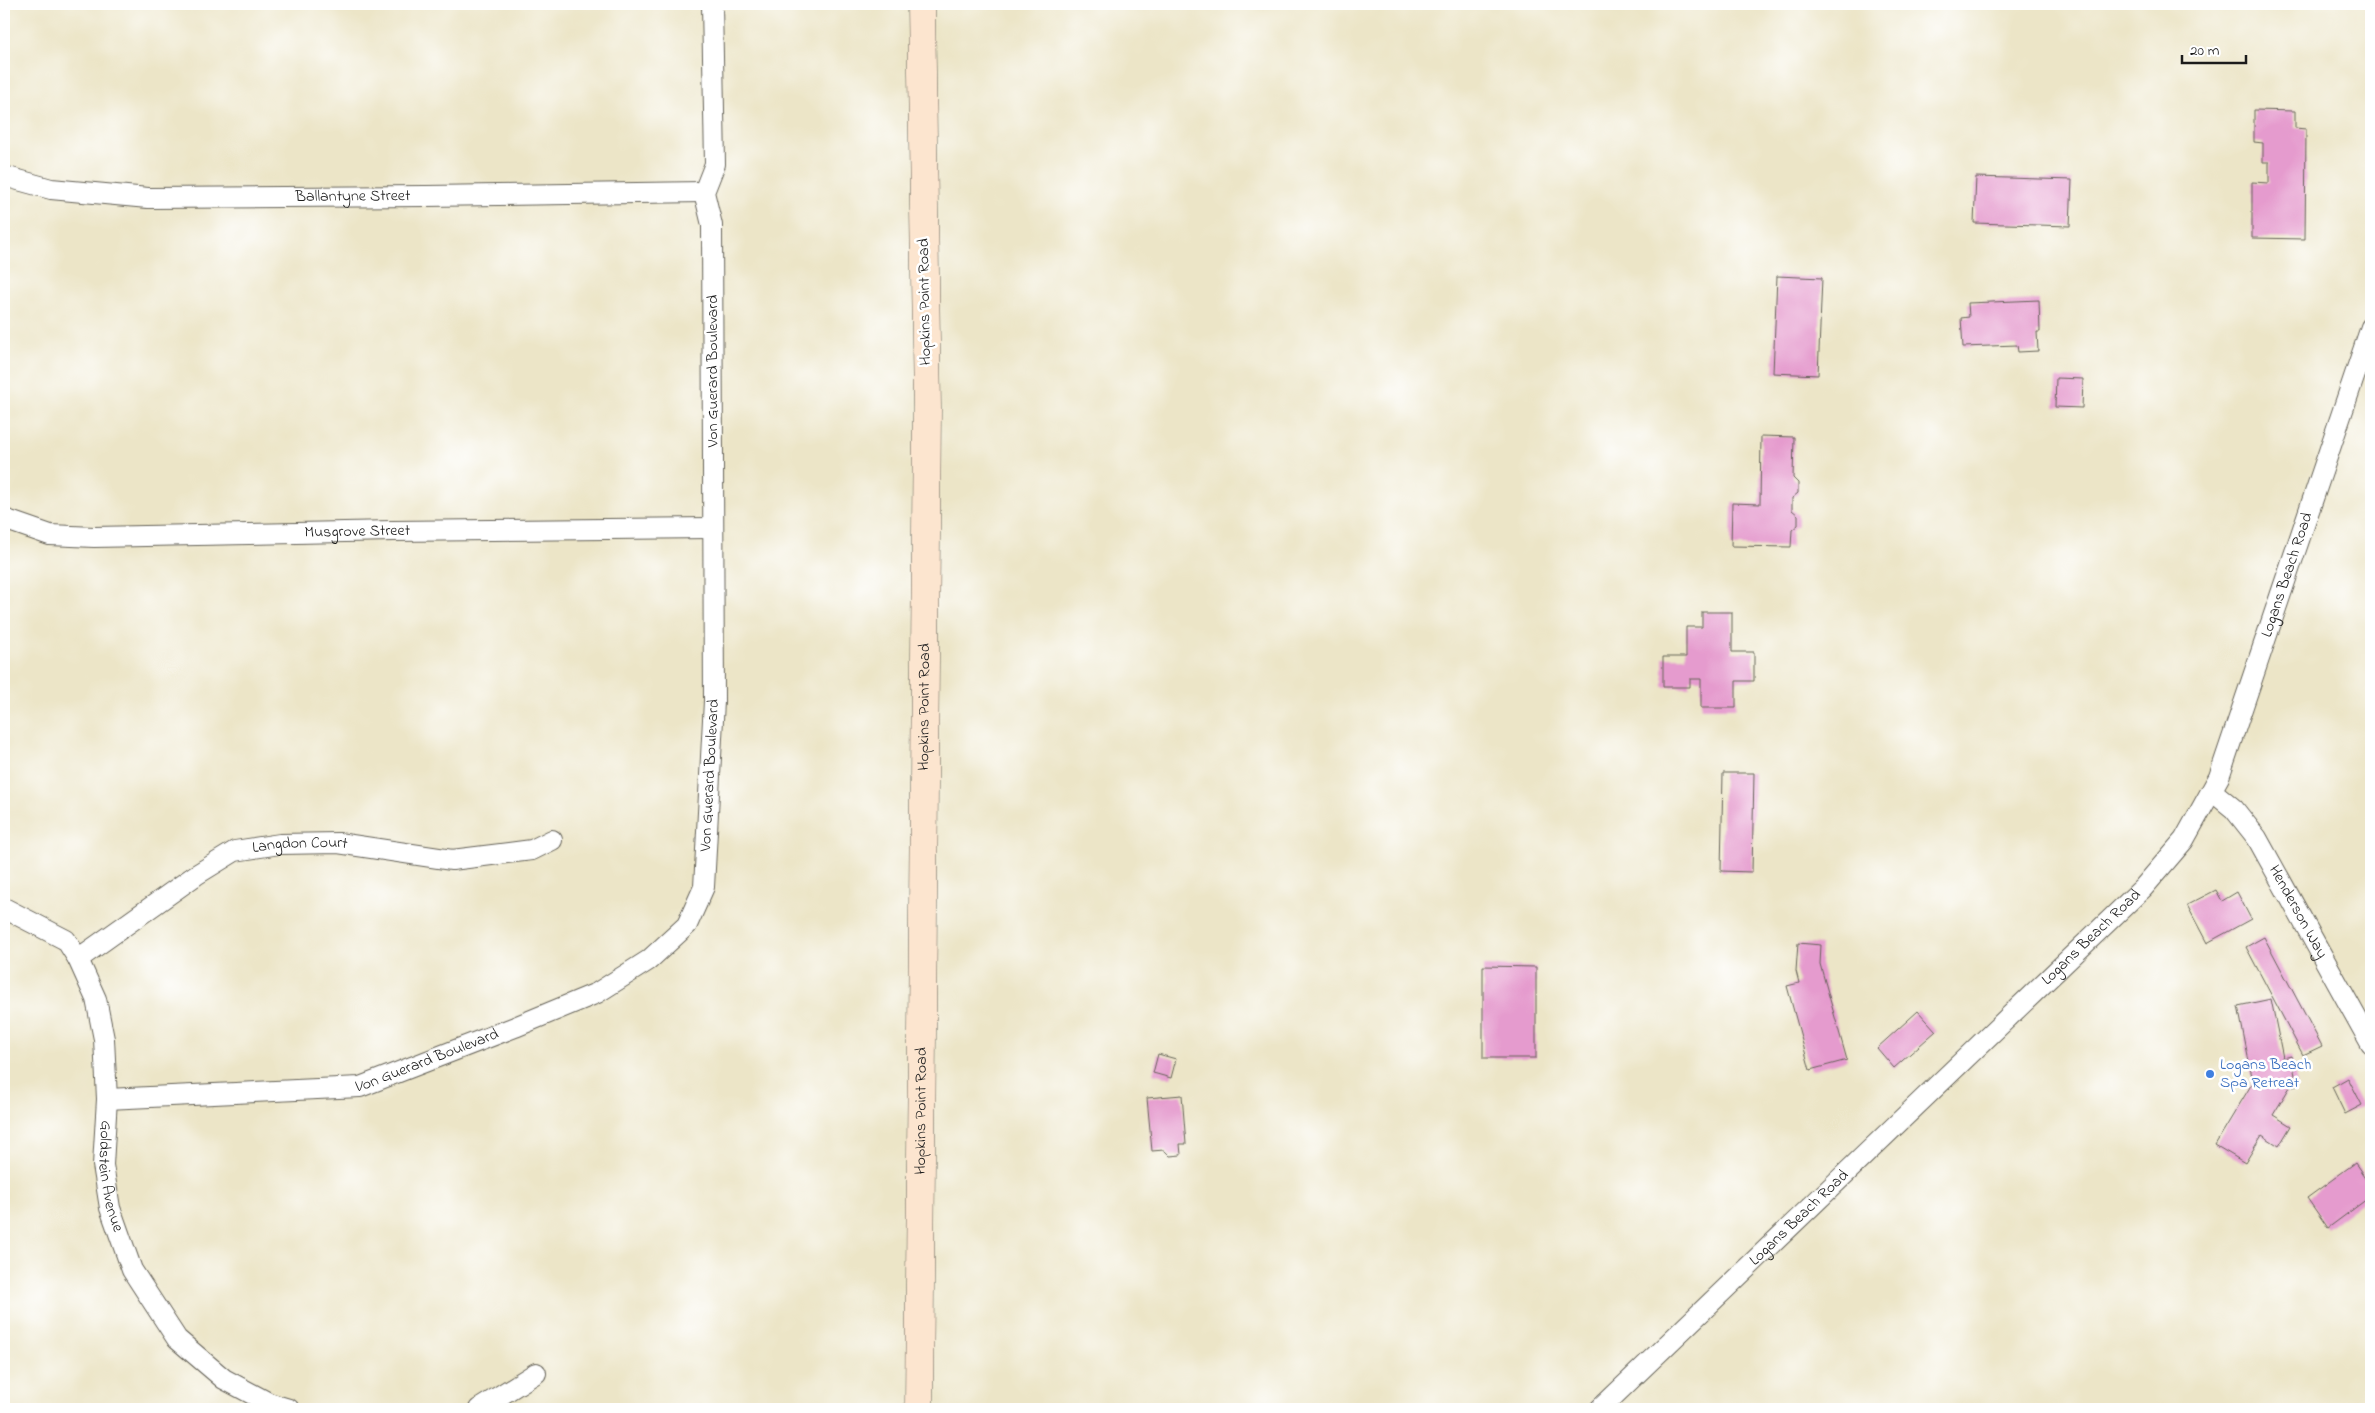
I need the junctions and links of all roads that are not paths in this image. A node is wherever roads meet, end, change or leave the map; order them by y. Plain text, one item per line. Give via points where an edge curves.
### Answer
1 (712, 4) edge
2 (921, 4) edge
3 (4, 176) edge
4 (704, 192) junction
5 (2371, 327) edge
6 (4, 519) edge
7 (714, 528) junction
8 (2212, 790) junction
9 (552, 840) dead end
10 (4, 908) edge
11 (78, 959) junction
12 (2371, 1044) edge
13 (107, 1099) junction
14 (536, 1373) dead end
15 (289, 1409) edge
16 (479, 1409) edge
17 (919, 1409) edge
18 (1600, 1409) edge

1 - 4 street via 715,164
2 - 17 street, Hopkins Point Road via 927,410
3 - 4 street, Ballantyne Street via 52,189 148,198
4 - 7 street, Von Guerard Boulevard via 712,225
5 - 8 street, Logans Beach Road
6 - 7 street, Musgrove Street via 50,535 94,537
7 - 13 street, Von Guerard Boulevard via 714,701 704,887 687,925 648,960 597,993 360,1087
8 - 12 street, Henderson Way via 2234,809 2257,838
8 - 18 street, Logans Beach Road via 2184,840 2143,888
9 - 11 street, Langdon Court via 532,850 452,860 338,843 280,844 235,851
10 - 11 street, Goldstein Avenue via 66,940
11 - 13 street, Goldstein Avenue via 96,999 104,1039
13 - 15 street, Goldstein Avenue via 103,1165 110,1208 132,1270 177,1339 224,1379
14 - 16 street

